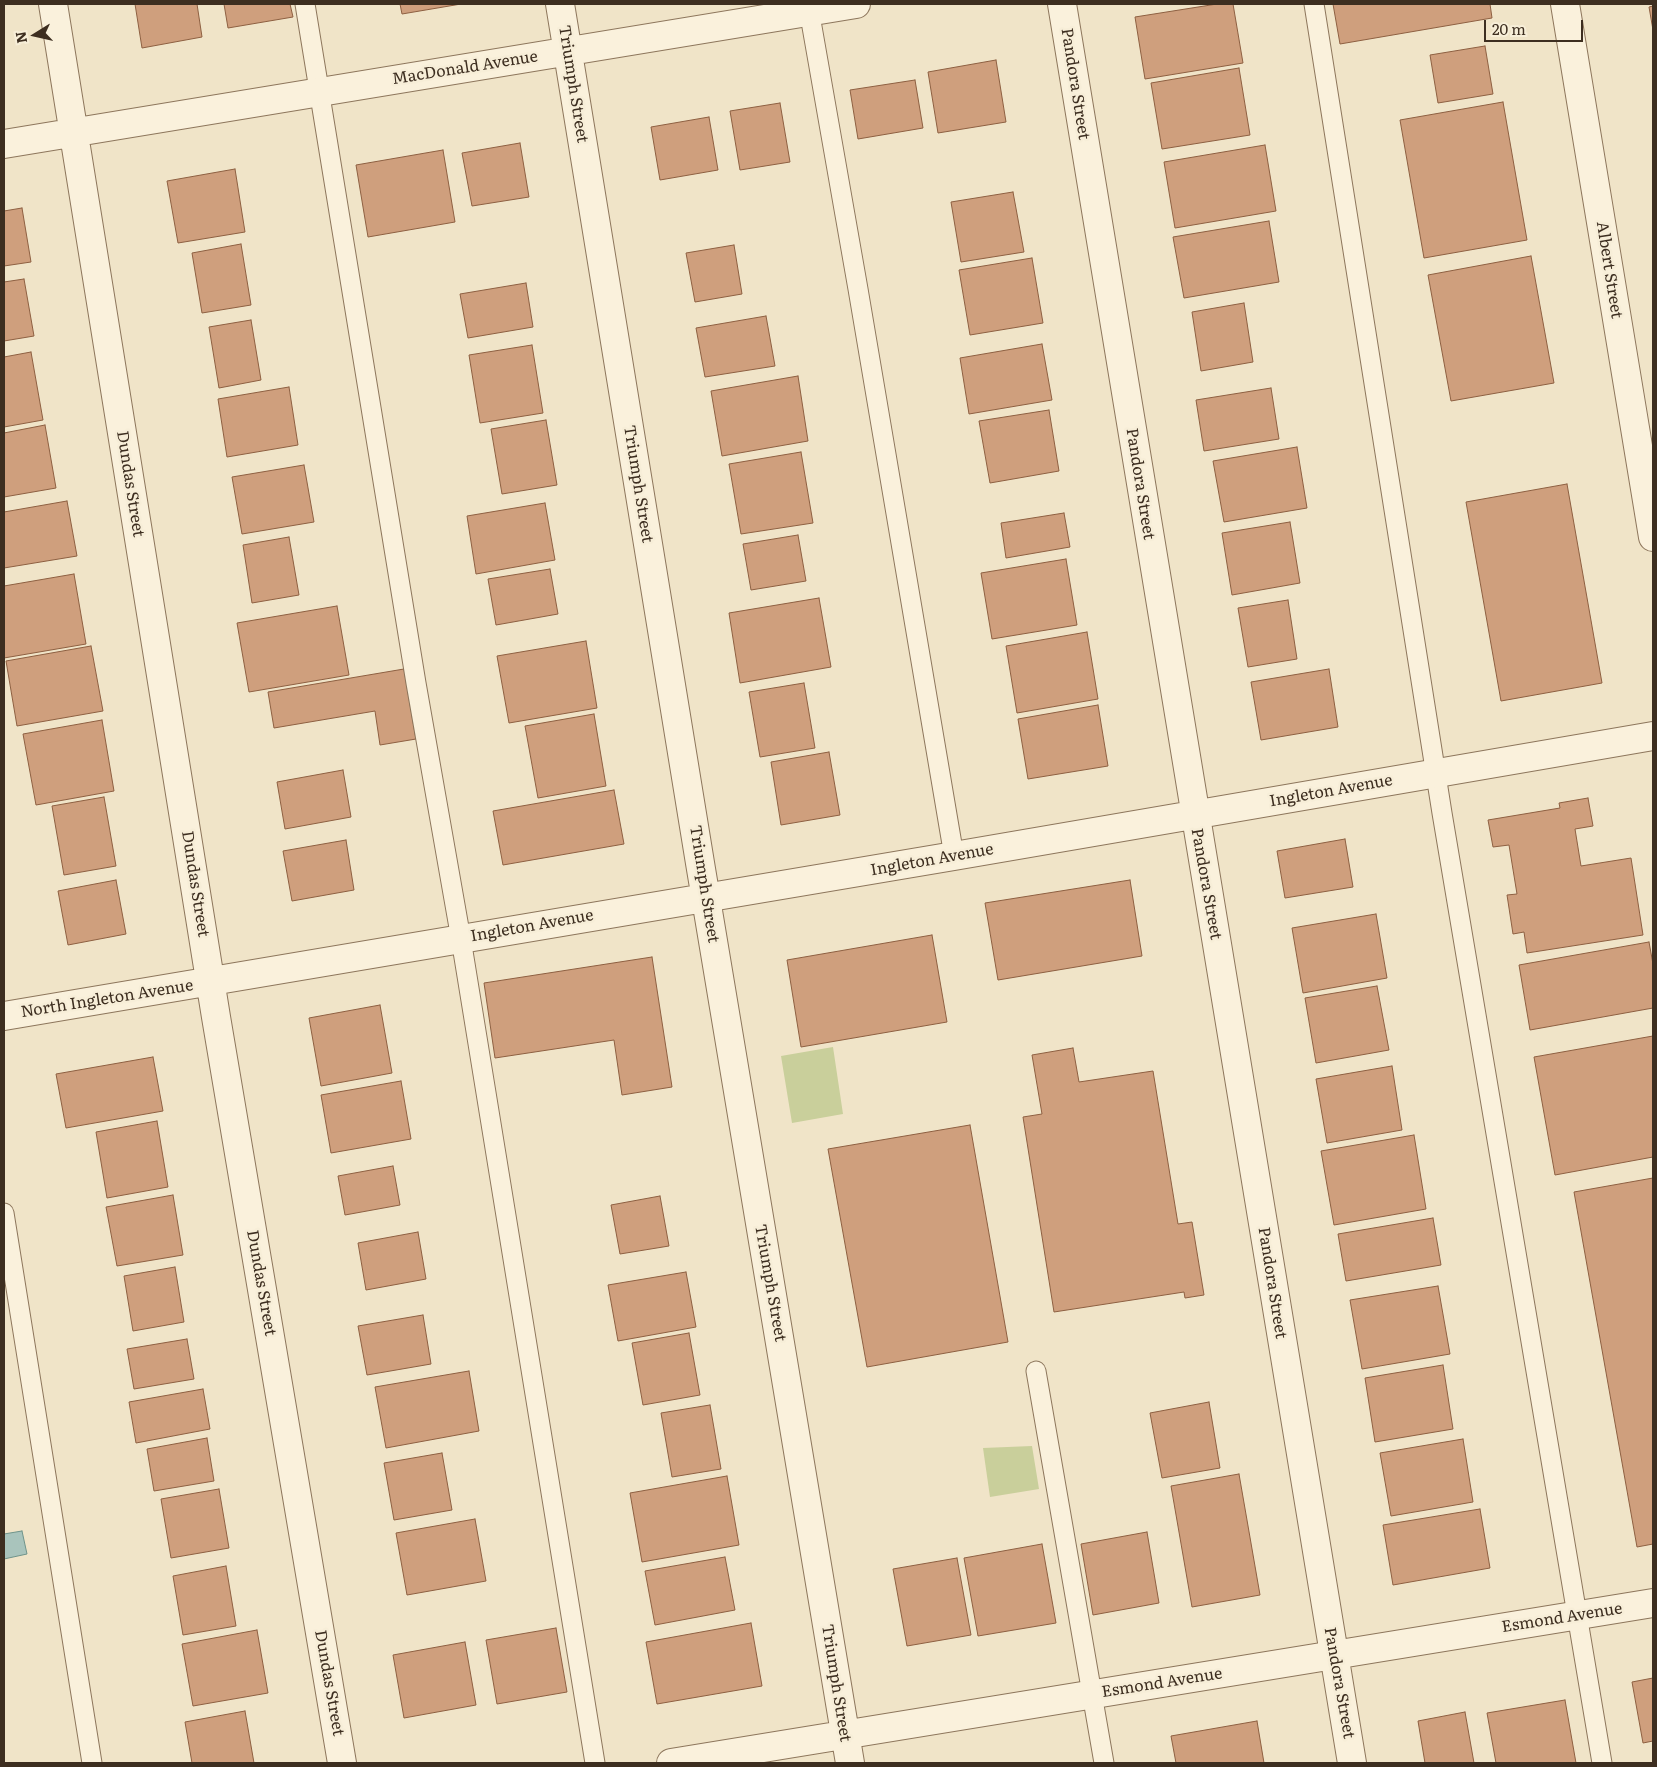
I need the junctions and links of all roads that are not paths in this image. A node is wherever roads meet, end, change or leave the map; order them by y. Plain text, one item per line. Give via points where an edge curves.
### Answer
1 (52, 4) edge
2 (305, 4) edge
3 (560, 4) edge
4 (856, 4) edge
5 (1062, 4) edge
6 (1314, 4) edge
7 (1565, 4) edge
8 (809, 8) edge
9 (568, 51) junction
10 (319, 92) junction
11 (74, 132) junction
12 (4, 144) edge
13 (1653, 537) edge
14 (1653, 736) edge
15 (1436, 774) junction
16 (1195, 814) junction
17 (954, 856) junction
18 (706, 897) junction
19 (461, 939) junction
20 (210, 982) junction
21 (4, 1016) edge
22 (4, 1213) edge
23 (1036, 1371) dead end
24 (1653, 1603) edge
25 (1576, 1615) junction
26 (1334, 1656) junction
27 (1092, 1694) junction
28 (845, 1735) junction
29 (92, 1763) edge
30 (342, 1763) edge
31 (595, 1763) edge
32 (671, 1763) edge
33 (850, 1763) edge
34 (1104, 1763) edge
35 (1352, 1763) edge
36 (1602, 1763) edge

1 - 11 street, Dundas Street
2 - 10 lane
3 - 9 street, Triumph Street
4 - 8 street, MacDonald Avenue
5 - 16 street, Pandora Street
6 - 15 lane
7 - 13 street, Albert Street
8 - 9 street, MacDonald Avenue
8 - 17 lane
9 - 10 street, MacDonald Avenue
9 - 18 street, Triumph Street
10 - 11 street, MacDonald Avenue
10 - 19 lane
11 - 12 street, MacDonald Avenue
11 - 20 street, Dundas Street
14 - 15 street, Ingleton Avenue
15 - 16 street, Ingleton Avenue
15 - 25 lane
16 - 17 street, Ingleton Avenue
16 - 26 street, Pandora Street
17 - 18 street, Ingleton Avenue
18 - 19 street, Ingleton Avenue
18 - 28 street, Triumph Street
19 - 20 street, Ingleton Avenue
19 - 31 lane
20 - 21 street, North Ingleton Avenue
20 - 30 street, Dundas Street
22 - 29 lane
23 - 27 lane
24 - 25 street, Esmond Avenue
25 - 26 street, Esmond Avenue
25 - 36 lane
26 - 27 street, Esmond Avenue
26 - 35 street, Pandora Street
27 - 28 street, Esmond Avenue
27 - 34 lane
28 - 32 street, Esmond Avenue
28 - 33 street, Triumph Street

